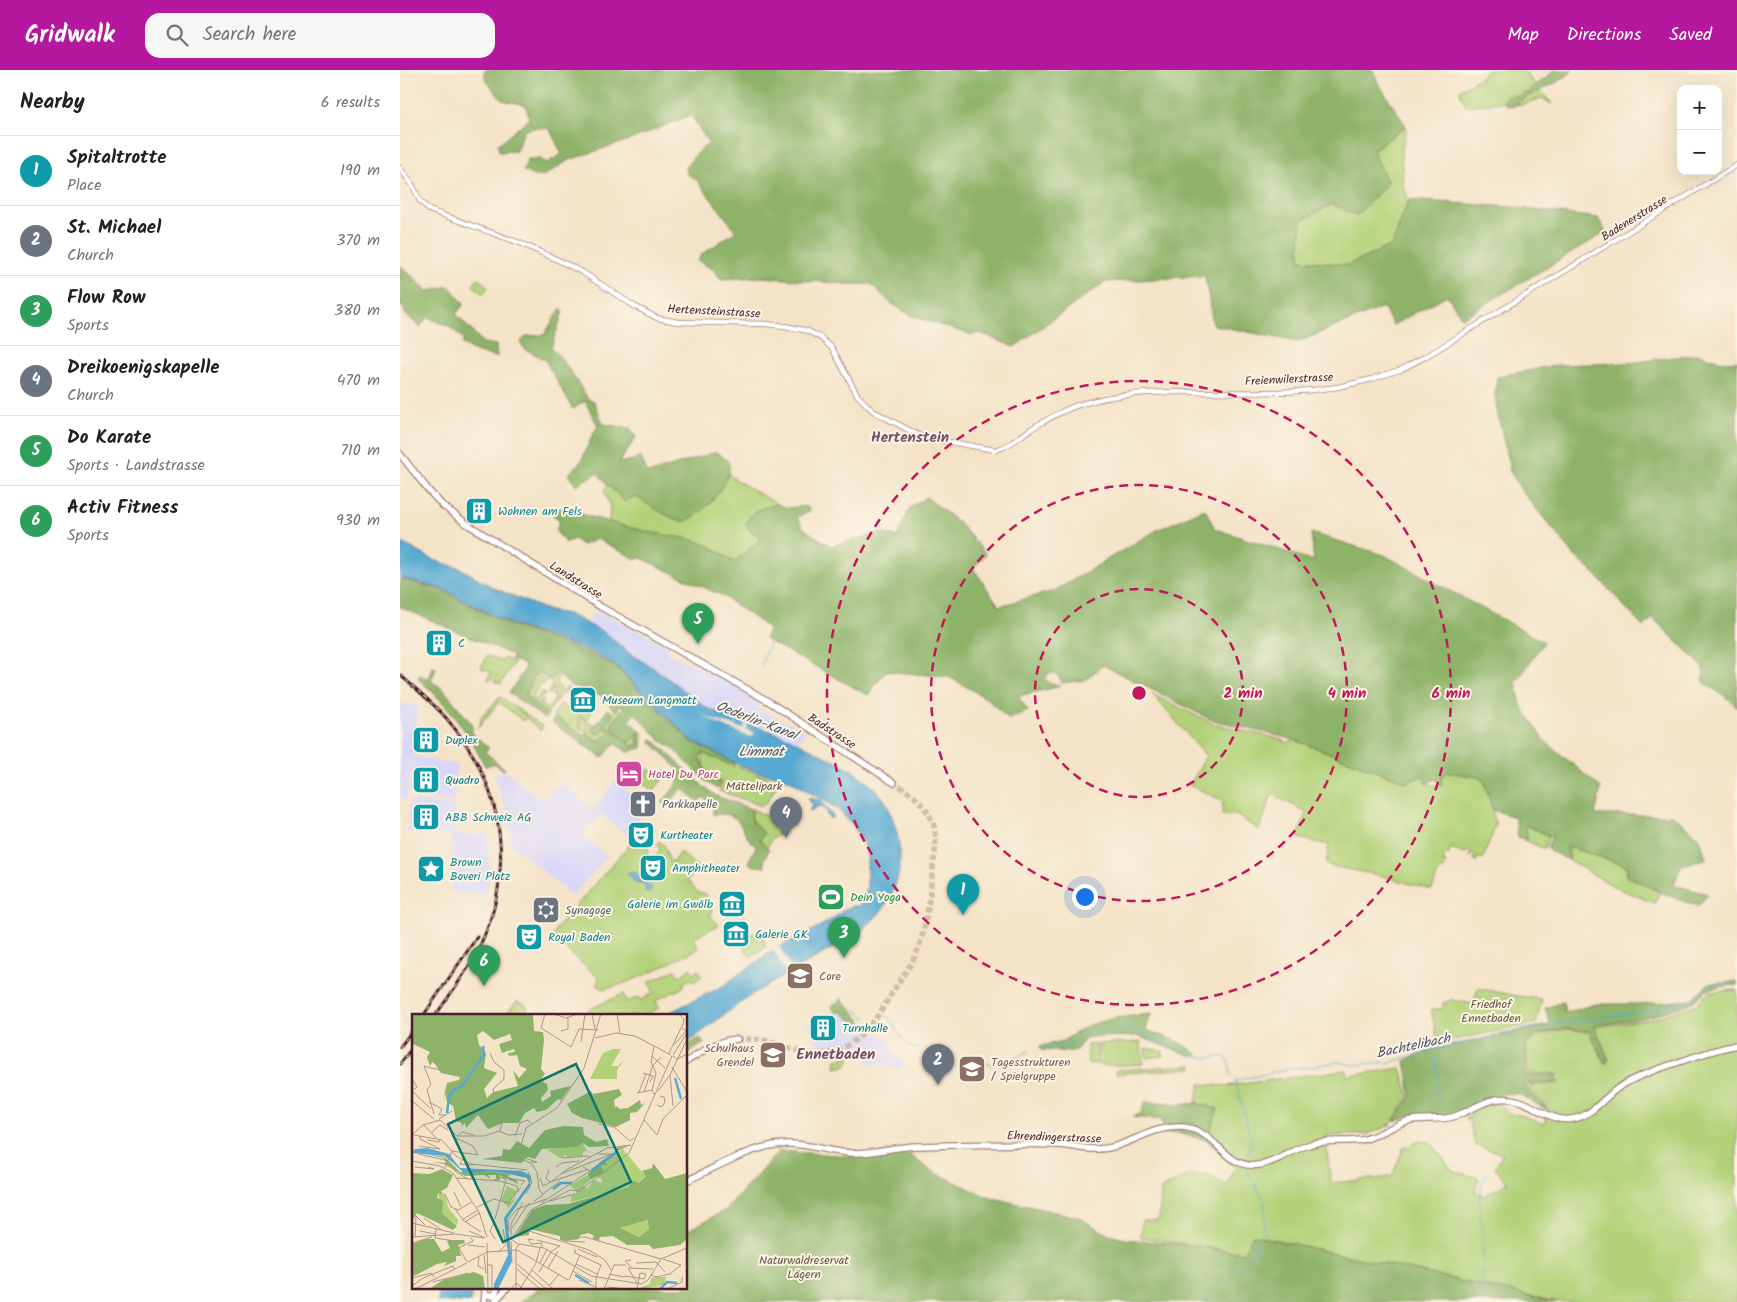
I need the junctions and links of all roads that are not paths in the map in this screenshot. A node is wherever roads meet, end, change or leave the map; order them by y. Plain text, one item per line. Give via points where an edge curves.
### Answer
1 (1737, 165) edge
2 (400, 168) edge
3 (1593, 255) joint
4 (995, 450) joint
5 (400, 454) edge
6 (762, 698) joint
7 (892, 782) tunnel mouth
8 (737, 1039) tunnel mouth
9 (1737, 1045) edge
10 (688, 1061) edge
11 (688, 1180) edge
12 (492, 1294) edge
13 (484, 1302) edge

1 - 3 street, Badenerstrasse
2 - 4 street, Hertensteinstrasse via 429,210 558,260 657,318 678,322 766,324 808,331 832,348 858,396 873,411 922,437
3 - 4 street, Freienwilerstrasse via 1430,354 1402,369 1372,379 1299,392 1154,392 1113,396 1054,415
5 - 6 main road, Landstrasse via 442,505 467,524 601,607
6 - 7 main road, Badstrasse
8 - 10 main road via 705,1049
9 - 11 main road, Ehrendingerstrasse via 1642,1075 1622,1085 1578,1118 1552,1118 1522,1101 1495,1099 1455,1116 1406,1121 1368,1138 1309,1145 1262,1165 1240,1163 1230,1158 1206,1134 1173,1127 1097,1149 1058,1145 904,1146 854,1154 782,1144 760,1149
12 - 13 main road

